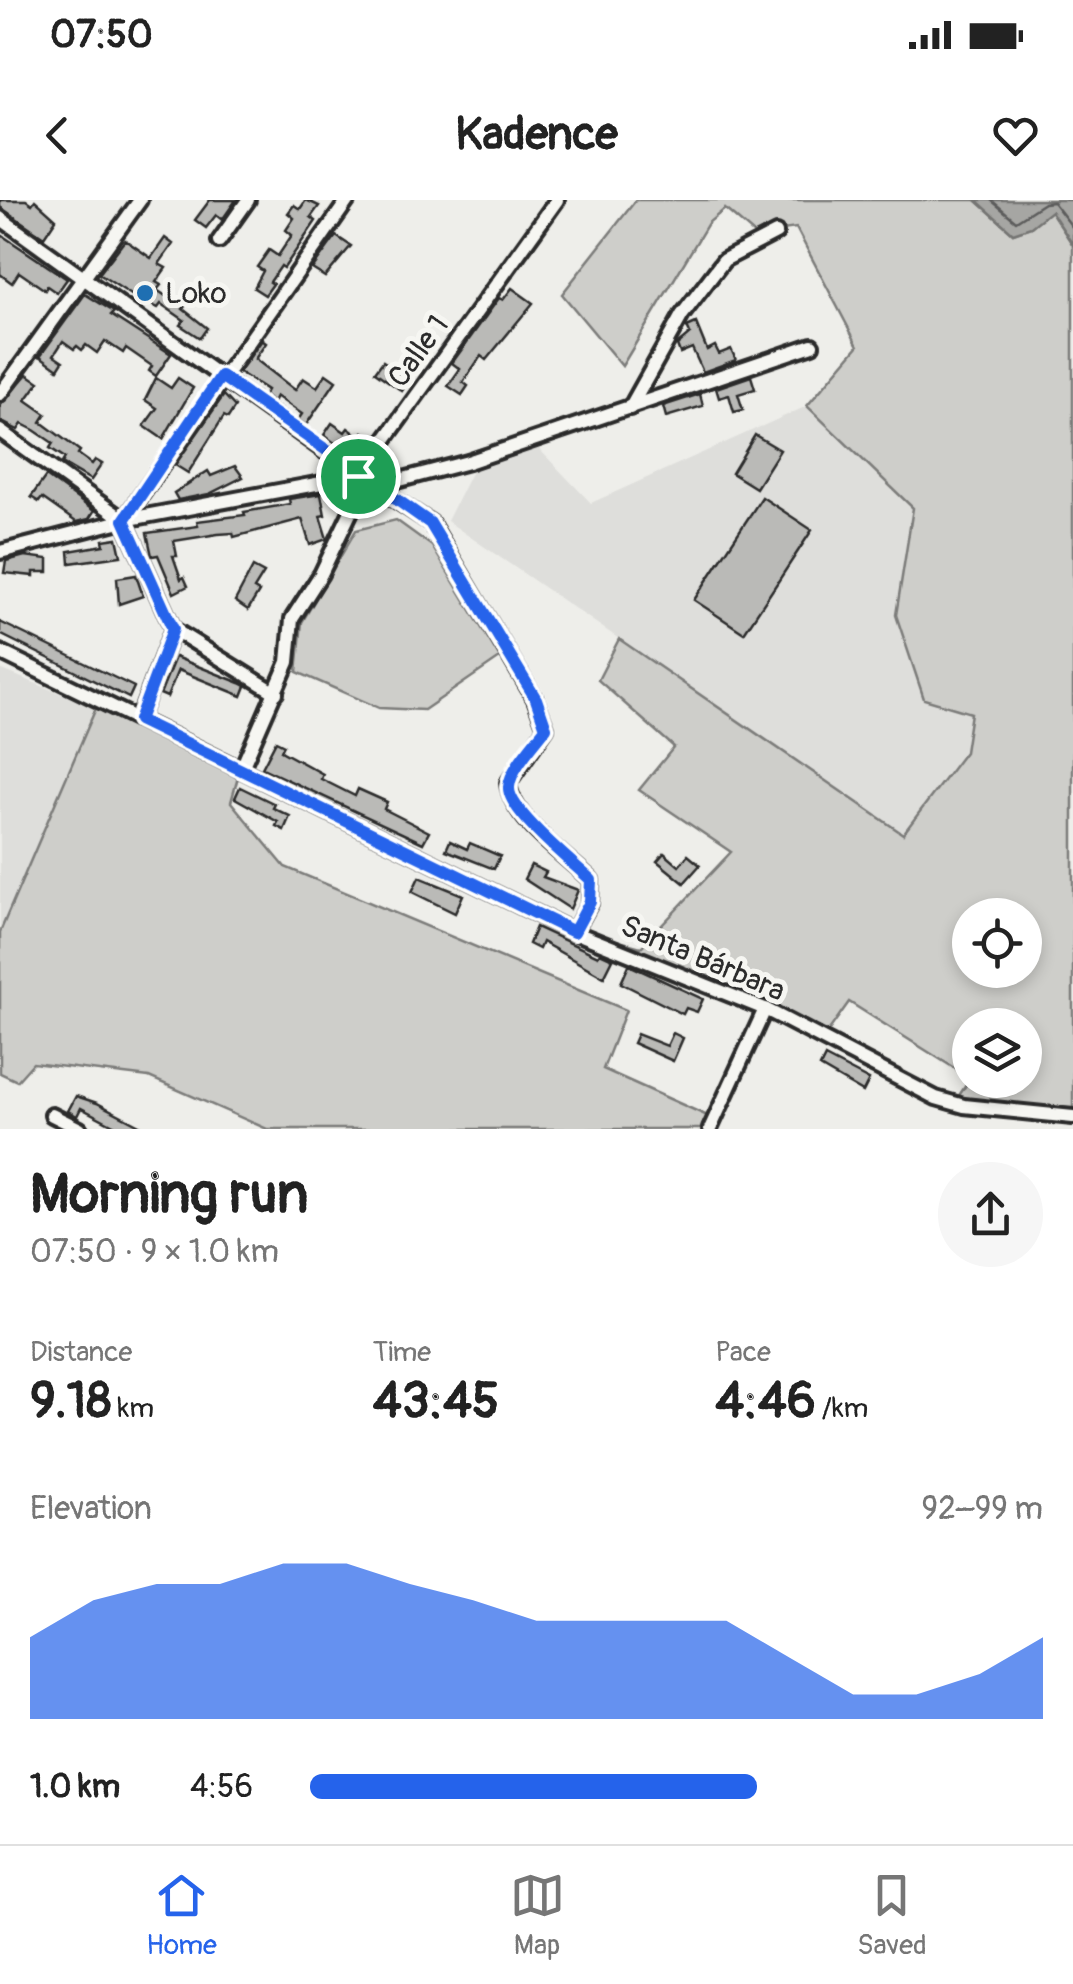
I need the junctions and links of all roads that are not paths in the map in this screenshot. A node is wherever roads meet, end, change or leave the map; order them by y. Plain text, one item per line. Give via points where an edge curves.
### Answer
1 (140, 200) edge
2 (248, 200) edge
3 (348, 200) edge
4 (552, 202) edge
5 (0, 218) edge
6 (776, 233) dead end
7 (219, 241) dead end
8 (84, 278) junction
9 (812, 345) dead end
10 (221, 376) junction
11 (0, 394) edge
12 (630, 408) junction
13 (0, 431) edge
14 (358, 476) junction
15 (124, 520) junction
16 (0, 552) edge
17 (173, 629) junction
18 (0, 652) edge
19 (276, 693) junction
20 (139, 720) junction
21 (241, 770) junction
22 (574, 932) junction
23 (765, 1009) junction
24 (52, 1115) dead end
25 (1073, 1116) edge
26 (80, 1129) edge
27 (710, 1129) edge

1 - 8 street
2 - 7 street
3 - 10 street
4 - 14 street, Calle 1
5 - 8 street
6 - 12 street via 724,260 713,273
8 - 10 street
8 - 11 street
9 - 12 street
10 - 14 street
10 - 15 street
12 - 14 street via 396,481
13 - 15 street
14 - 15 street
14 - 19 street via 355,503 292,620 288,662
14 - 22 street via 430,523 536,699 546,728 508,783 510,796 591,880 590,902
15 - 16 street
15 - 17 street
17 - 19 street
17 - 20 street
18 - 20 street, Santa Bárbara
19 - 21 street
20 - 21 street, Santa Bárbara
21 - 22 street, Santa Bárbara
22 - 23 street, Santa Bárbara
23 - 25 street, Santa Bárbara via 936,1098
23 - 27 street
24 - 26 street

